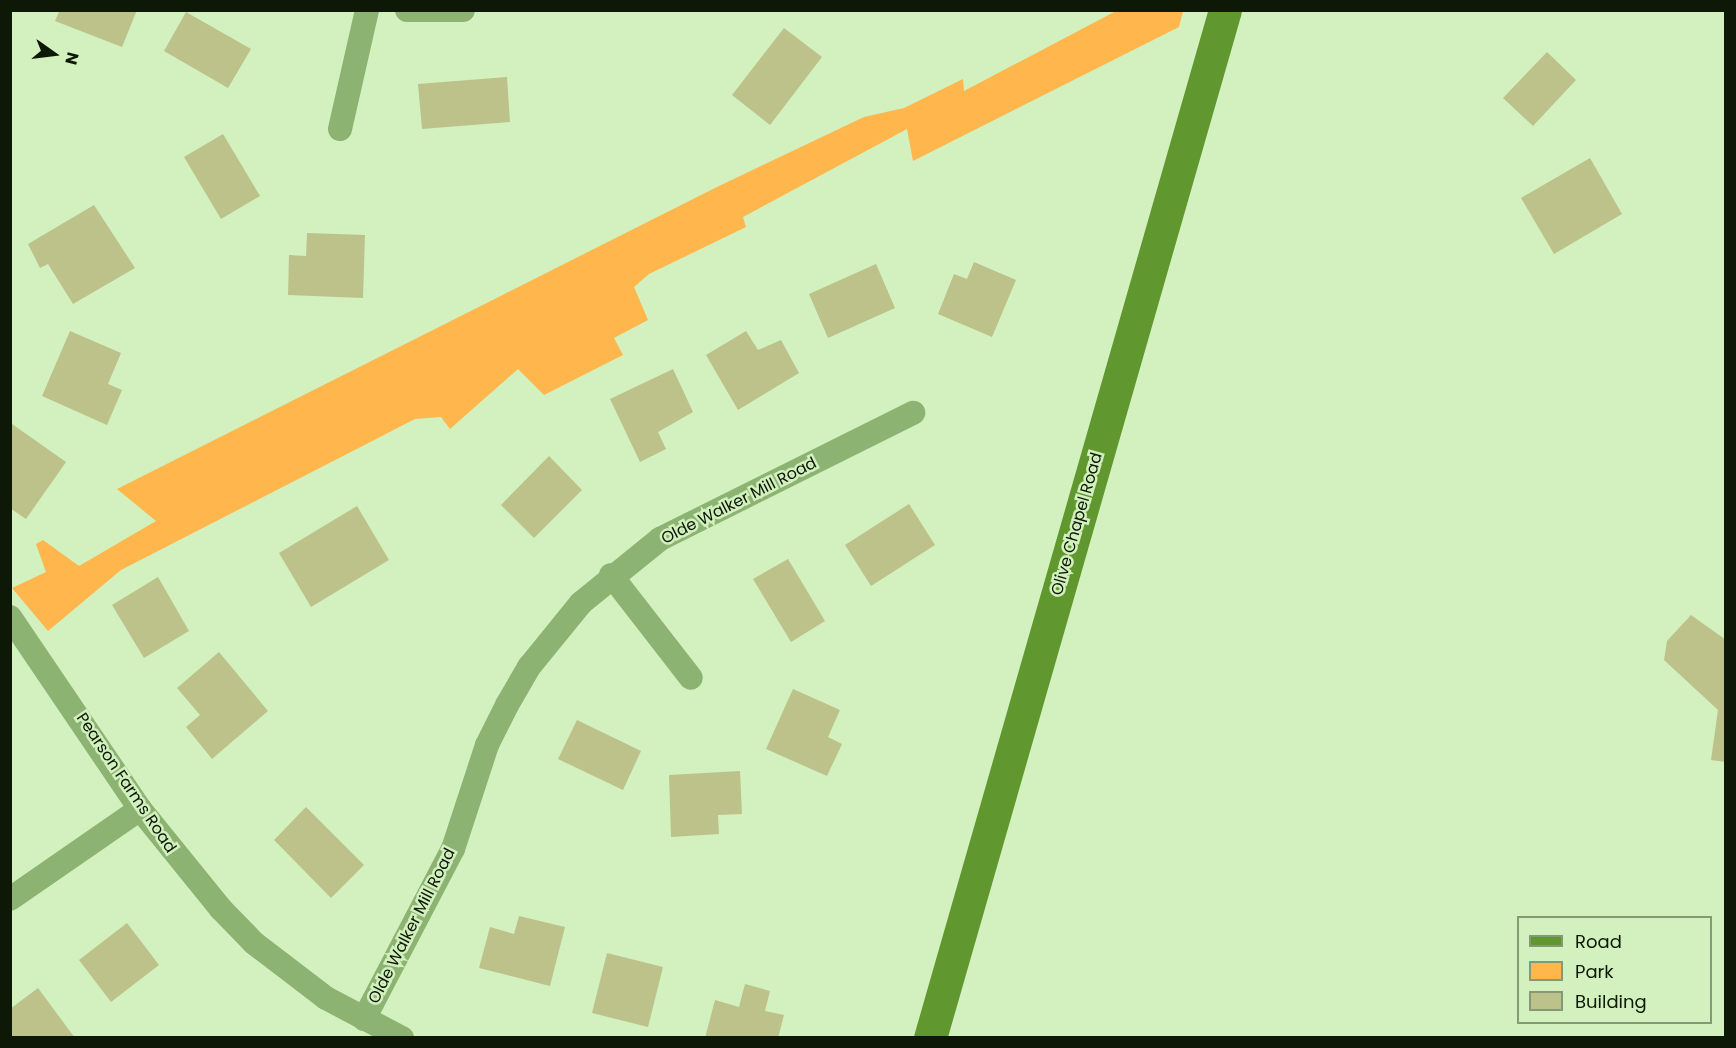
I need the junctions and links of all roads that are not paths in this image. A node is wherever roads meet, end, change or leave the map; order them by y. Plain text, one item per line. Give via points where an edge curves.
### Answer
1 (367, 10) edge
2 (407, 10) edge
3 (463, 10) edge
4 (1225, 10) edge
5 (340, 129) dead end
6 (914, 413) dead end
7 (611, 575) junction
8 (10, 617) edge
9 (691, 678) dead end
10 (140, 809) junction
11 (10, 898) edge
12 (364, 1019) junction
13 (402, 1038) edge
14 (930, 1038) edge

1 - 5 street
2 - 3 street
4 - 14 main road, Olive Chapel Road
6 - 7 street, Olde Walker Mill Road via 660,539
7 - 9 street
7 - 12 street, Olde Walker Mill Road via 555,634 507,705 487,745 453,849
8 - 10 street, Pearson Farms Road
10 - 11 street
10 - 12 street, Pearson Farms Road via 254,943 326,998
12 - 13 street, Pearson Farms Road

